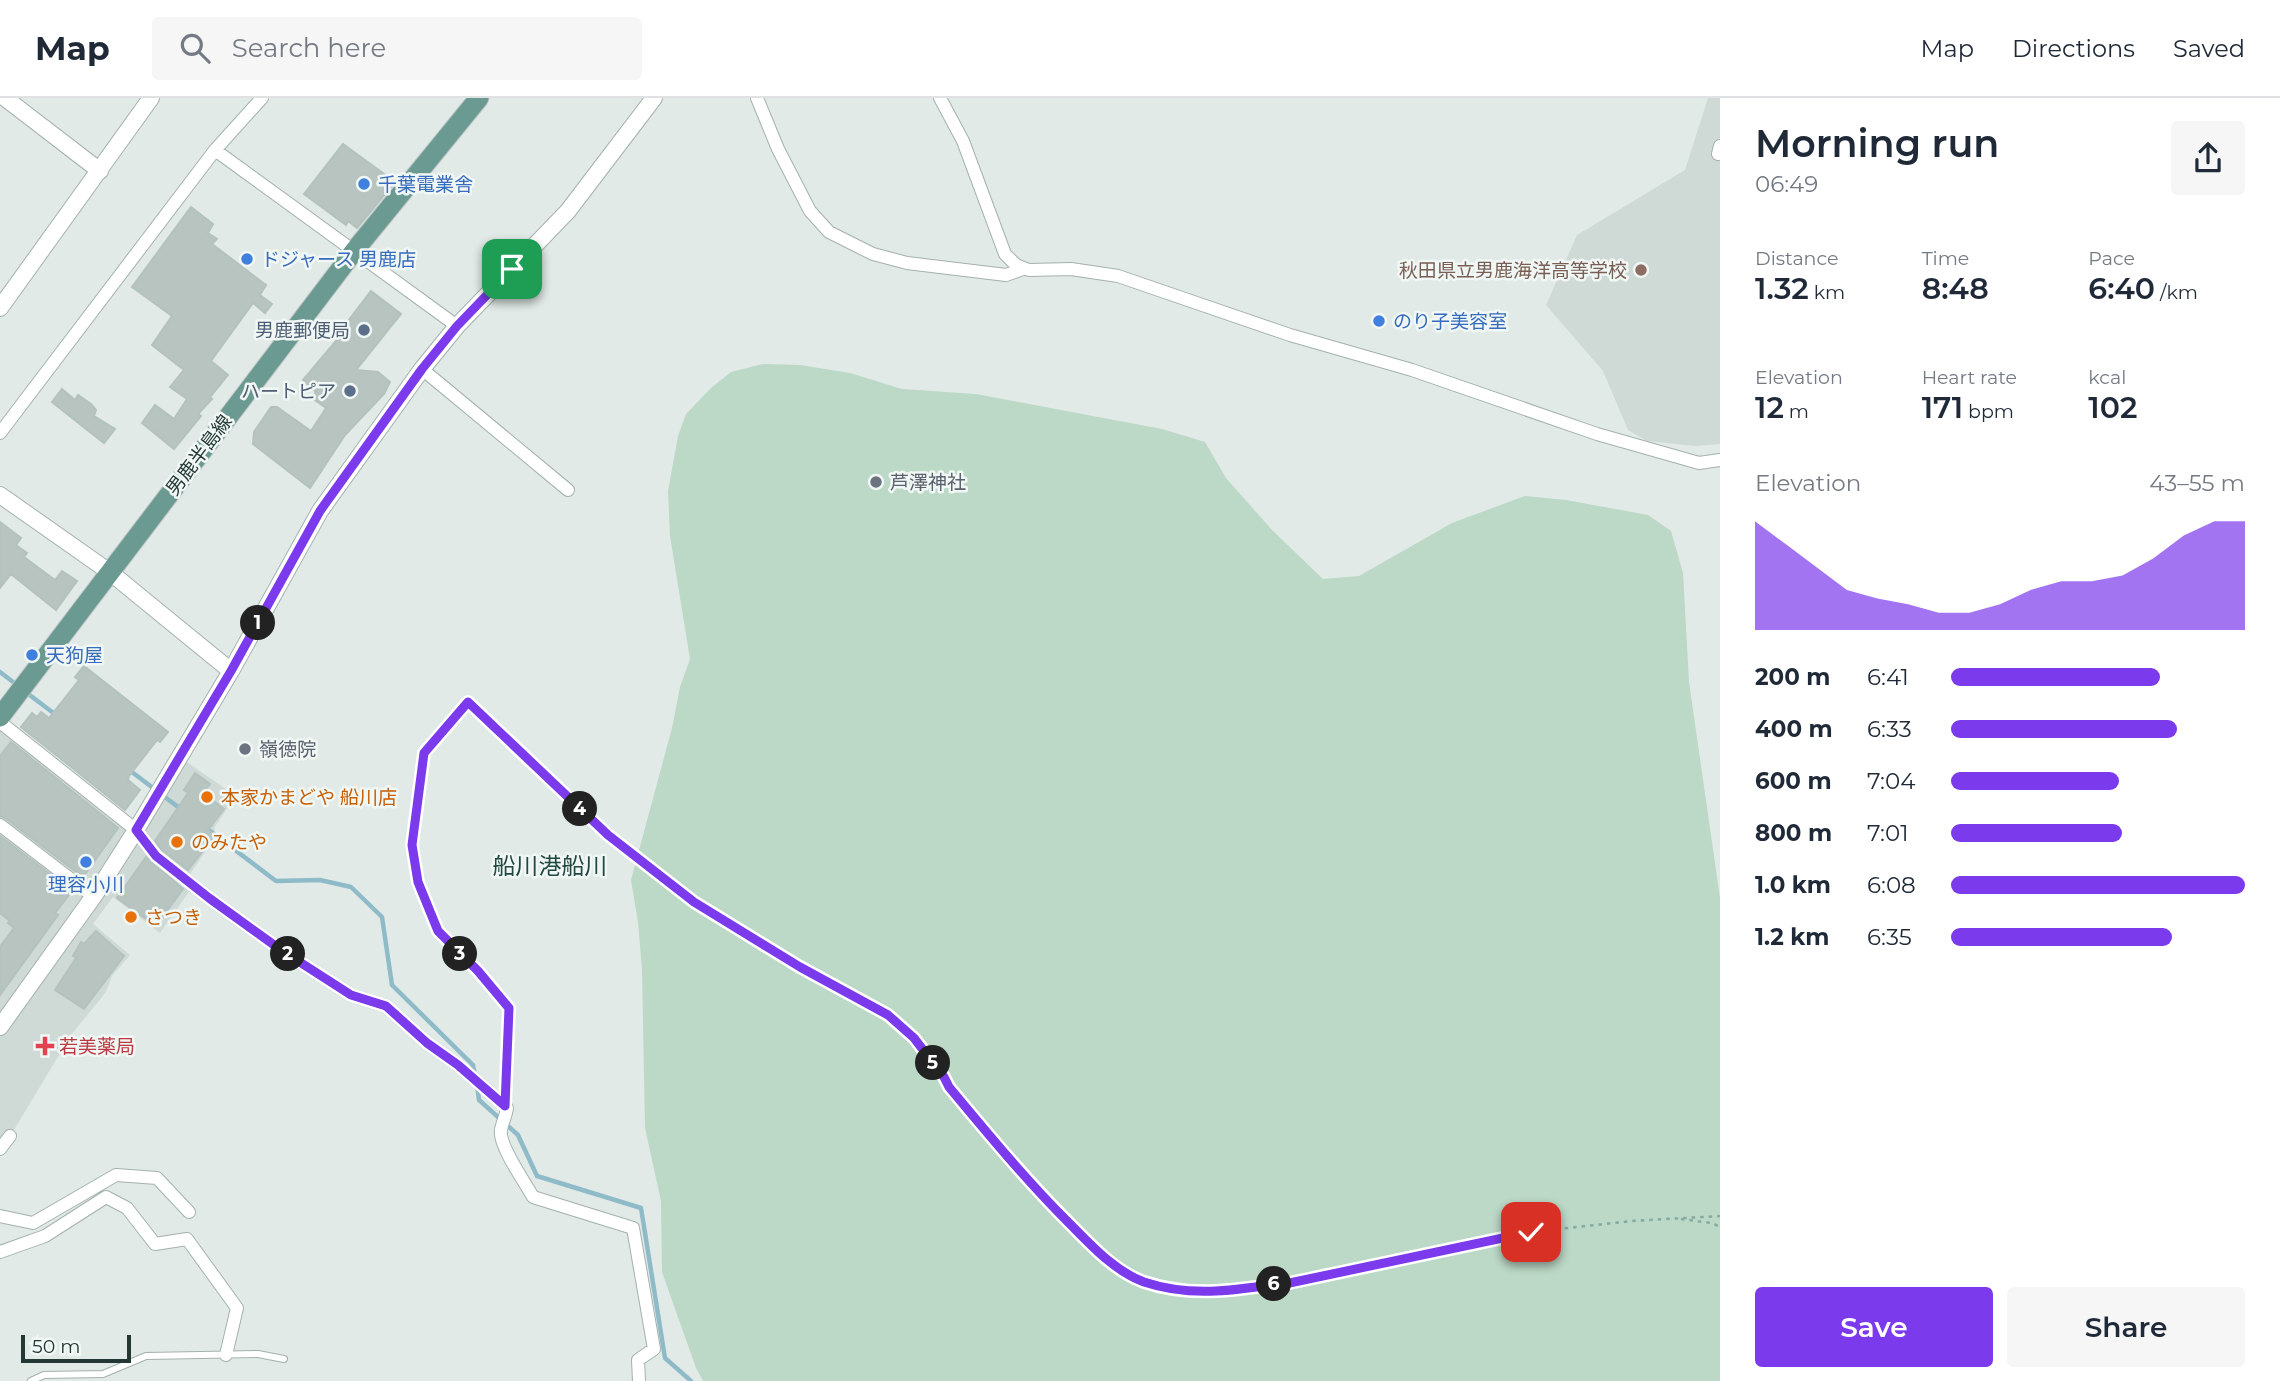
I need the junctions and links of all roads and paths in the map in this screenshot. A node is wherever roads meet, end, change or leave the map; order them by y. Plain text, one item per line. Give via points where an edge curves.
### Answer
1 (5, 98) edge
2 (151, 98) edge
3 (262, 98) edge
4 (479, 98) edge
5 (654, 98) edge
6 (757, 98) edge
7 (940, 98) edge
8 (215, 150) junction
9 (100, 171) junction
10 (355, 250) junction
11 (1023, 269) junction
12 (0, 308) edge
13 (457, 326) junction
14 (422, 369) junction
15 (0, 433) edge
16 (1720, 460) edge
17 (568, 490) dead end
18 (0, 495) edge
19 (111, 573) junction
20 (231, 671) junction
21 (468, 702) joint
22 (0, 719) edge
23 (0, 825) edge
24 (136, 830) junction
25 (94, 897) junction
26 (5, 1009) edge
27 (0, 1027) edge
28 (505, 1106) junction
29 (10, 1136) dead end
30 (0, 1149) edge
31 (190, 1212) dead end
32 (0, 1216) edge
33 (1720, 1216) edge
34 (1671, 1218) junction
35 (1720, 1227) edge
36 (0, 1252) edge
37 (226, 1354) junction
38 (284, 1359) dead end
39 (31, 1381) edge
40 (639, 1381) edge

1 - 9 street
2 - 9 street
3 - 8 street
4 - 10 main road, 男鹿半島線
5 - 13 street via 568,211
6 - 11 street via 810,211 830,232 873,254 907,263 1006,275
7 - 11 street via 963,141 1005,254
8 - 10 street
8 - 15 street
9 - 12 street
10 - 13 street
10 - 19 main road, 男鹿半島線
11 - 16 street via 1071,269 1118,276 1597,435 1699,463
13 - 14 street
14 - 17 street
14 - 20 street via 320,511
18 - 19 street
19 - 20 street
19 - 22 main road, 男鹿半島線
20 - 24 street
21 - 28 lane via 424,753 412,845 418,882 438,931 509,1008
21 - 34 path via 608,835 694,902 888,1015 914,1038 1021,1174 1095,1250 1143,1281 1218,1293 1280,1285 1531,1232
22 - 24 street
23 - 25 street
24 - 25 street
24 - 28 street via 156,856 209,898 351,995 386,1006
25 - 26 street
26 - 27 street
28 - 40 street via 500,1131 503,1144 533,1196 633,1228 654,1349 638,1360
29 - 30 street
31 - 32 street via 157,1178 116,1175 33,1223
33 - 34 path
34 - 35 path
36 - 37 street via 45,1236 106,1196 127,1208 155,1244 187,1239 237,1308
37 - 38 lane
37 - 39 lane via 146,1356 103,1374 44,1375

